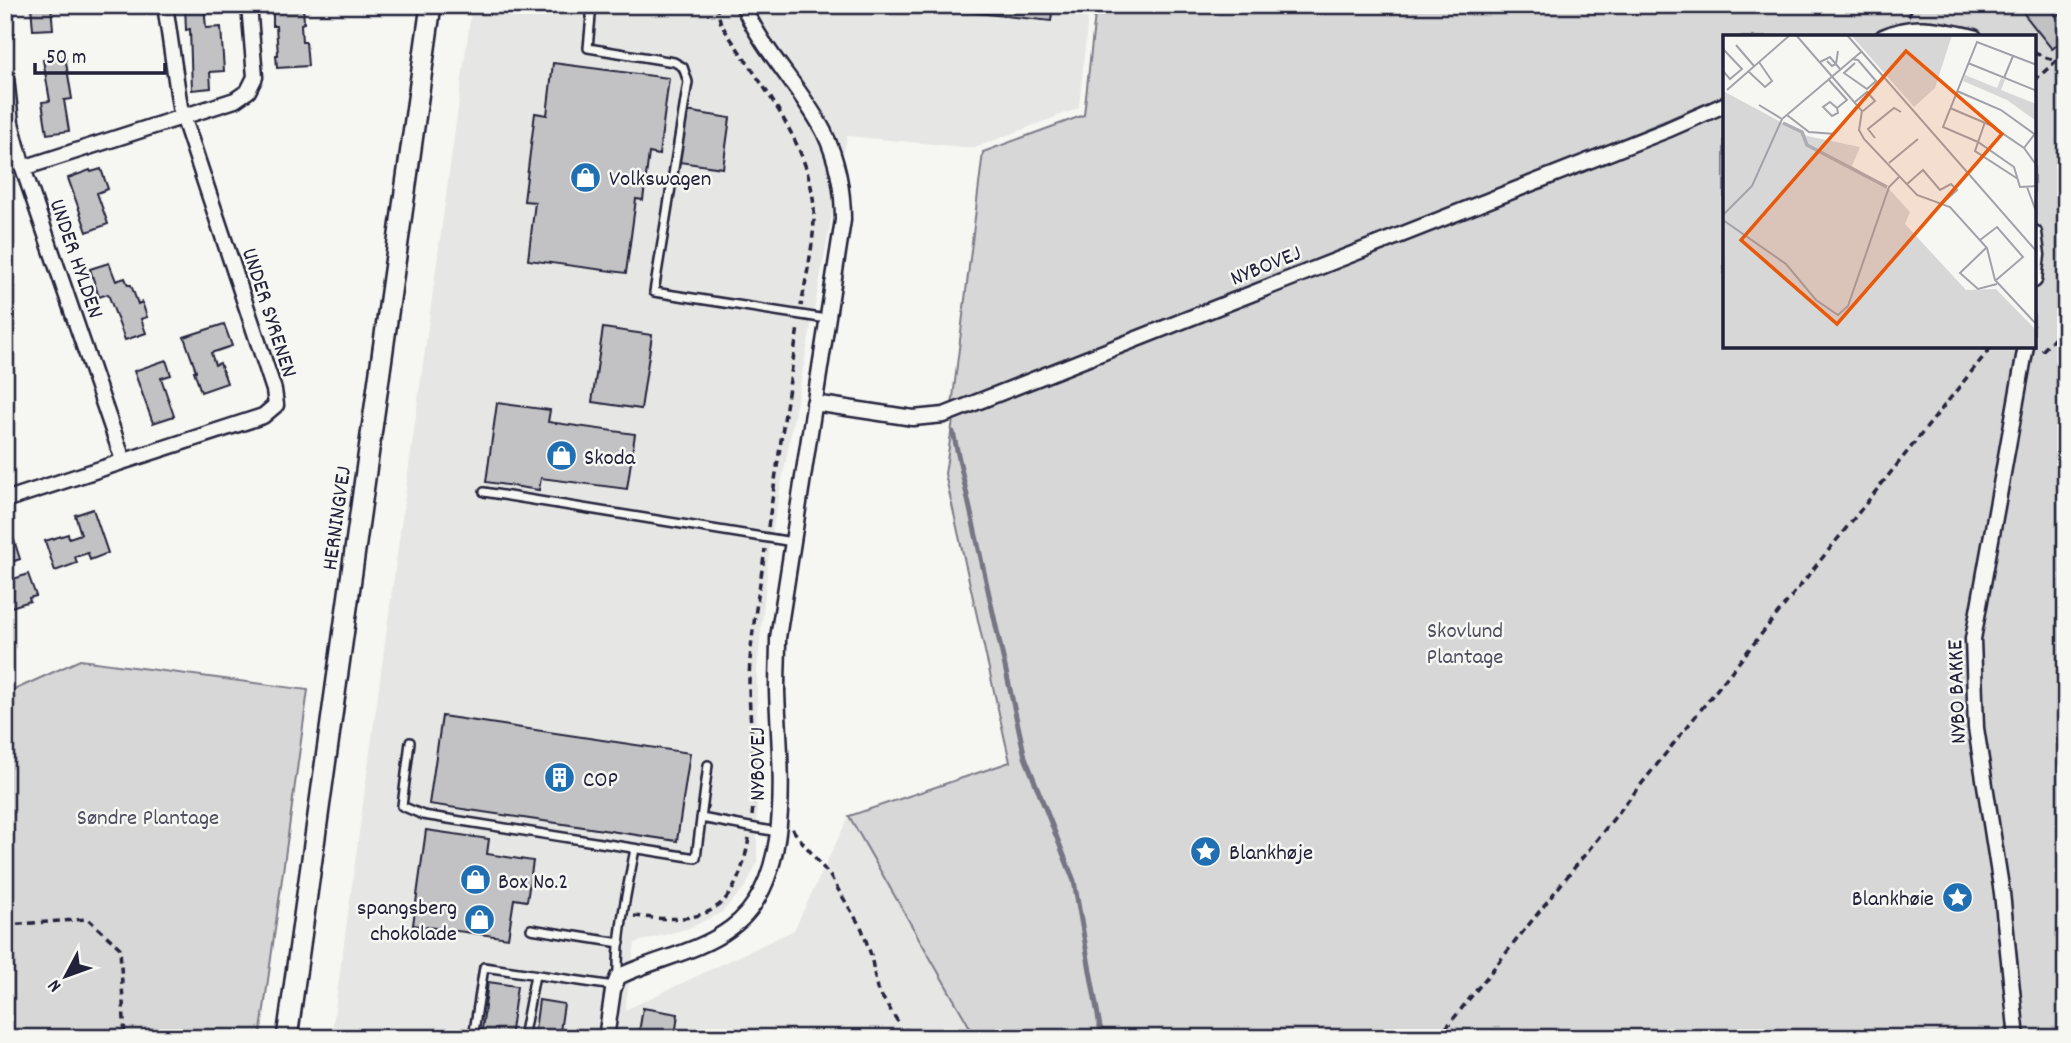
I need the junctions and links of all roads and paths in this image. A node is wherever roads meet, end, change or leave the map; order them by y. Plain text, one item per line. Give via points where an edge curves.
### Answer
1 (165, 5) edge
2 (249, 5) edge
3 (431, 5) edge
4 (592, 5) edge
5 (716, 5) edge
6 (743, 5) edge
7 (1888, 35) edge
8 (1966, 35) edge
9 (2036, 54) edge
10 (2066, 60) edge
11 (2056, 61) junction
12 (5, 68) edge
13 (2036, 79) edge
14 (1723, 105) edge
15 (183, 118) junction
16 (23, 168) junction
17 (800, 314) junction
18 (827, 319) junction
19 (2066, 327) edge
20 (1990, 348) edge
21 (2026, 348) edge
22 (2023, 370) junction
23 (814, 404) junction
24 (123, 460) junction
25 (484, 492) dead end
26 (5, 500) edge
27 (767, 536) junction
28 (793, 541) junction
29 (410, 742) dead end
30 (708, 765) dead end
31 (701, 818) junction
32 (751, 827) junction
33 (778, 827) junction
34 (635, 849) junction
35 (623, 915) junction
36 (5, 925) edge
37 (531, 929) dead end
38 (620, 943) junction
39 (535, 975) junction
40 (616, 982) junction
41 (908, 1036) edge
42 (125, 1038) edge
43 (287, 1038) edge
44 (473, 1038) edge
45 (523, 1038) edge
46 (606, 1038) edge
47 (1438, 1038) edge
48 (2017, 1038) edge

1 - 15 street, UNDER SYRENEN
2 - 15 street via 255,77 248,91
3 - 43 main road, HERNINGVEJ
4 - 17 lane via 588,48 674,62 684,67 688,82 654,292
5 - 17 path via 722,24 798,142 810,176 814,219
6 - 18 street, NYBOVEJ via 814,115 838,175 843,220
7 - 8 street via 1929,27
9 - 11 path
10 - 11 path
11 - 13 path
12 - 16 street, UNDER HYLDEN via 11,123
14 - 23 street, NYBOVEJ via 944,415 913,418
15 - 16 street
15 - 24 street, UNDER SYRENEN via 276,405 263,416
16 - 24 street, UNDER HYLDEN
17 - 18 lane
17 - 27 path
18 - 23 street, NYBOVEJ
19 - 22 path
20 - 47 path
21 - 22 street, NYBO BAKKE
22 - 48 street, NYBO BAKKE via 1973,639 1976,728 2002,894
23 - 28 street, NYBOVEJ
24 - 26 street
25 - 27 lane
27 - 28 lane
27 - 32 path via 749,686 755,783
28 - 33 street, NYBOVEJ via 778,638
29 - 34 lane via 402,806 423,814
30 - 31 lane
31 - 32 lane
31 - 34 lane via 696,858
32 - 33 lane
32 - 35 path via 738,881 718,905 677,920
33 - 40 street, NYBOVEJ via 768,878 748,913 713,939
33 - 41 path via 793,830 830,876 862,929 877,989
34 - 35 lane
35 - 38 lane
36 - 42 path via 88,919 120,948
37 - 38 lane
38 - 40 lane
39 - 40 lane
39 - 44 lane via 484,967
39 - 45 lane
40 - 46 street

